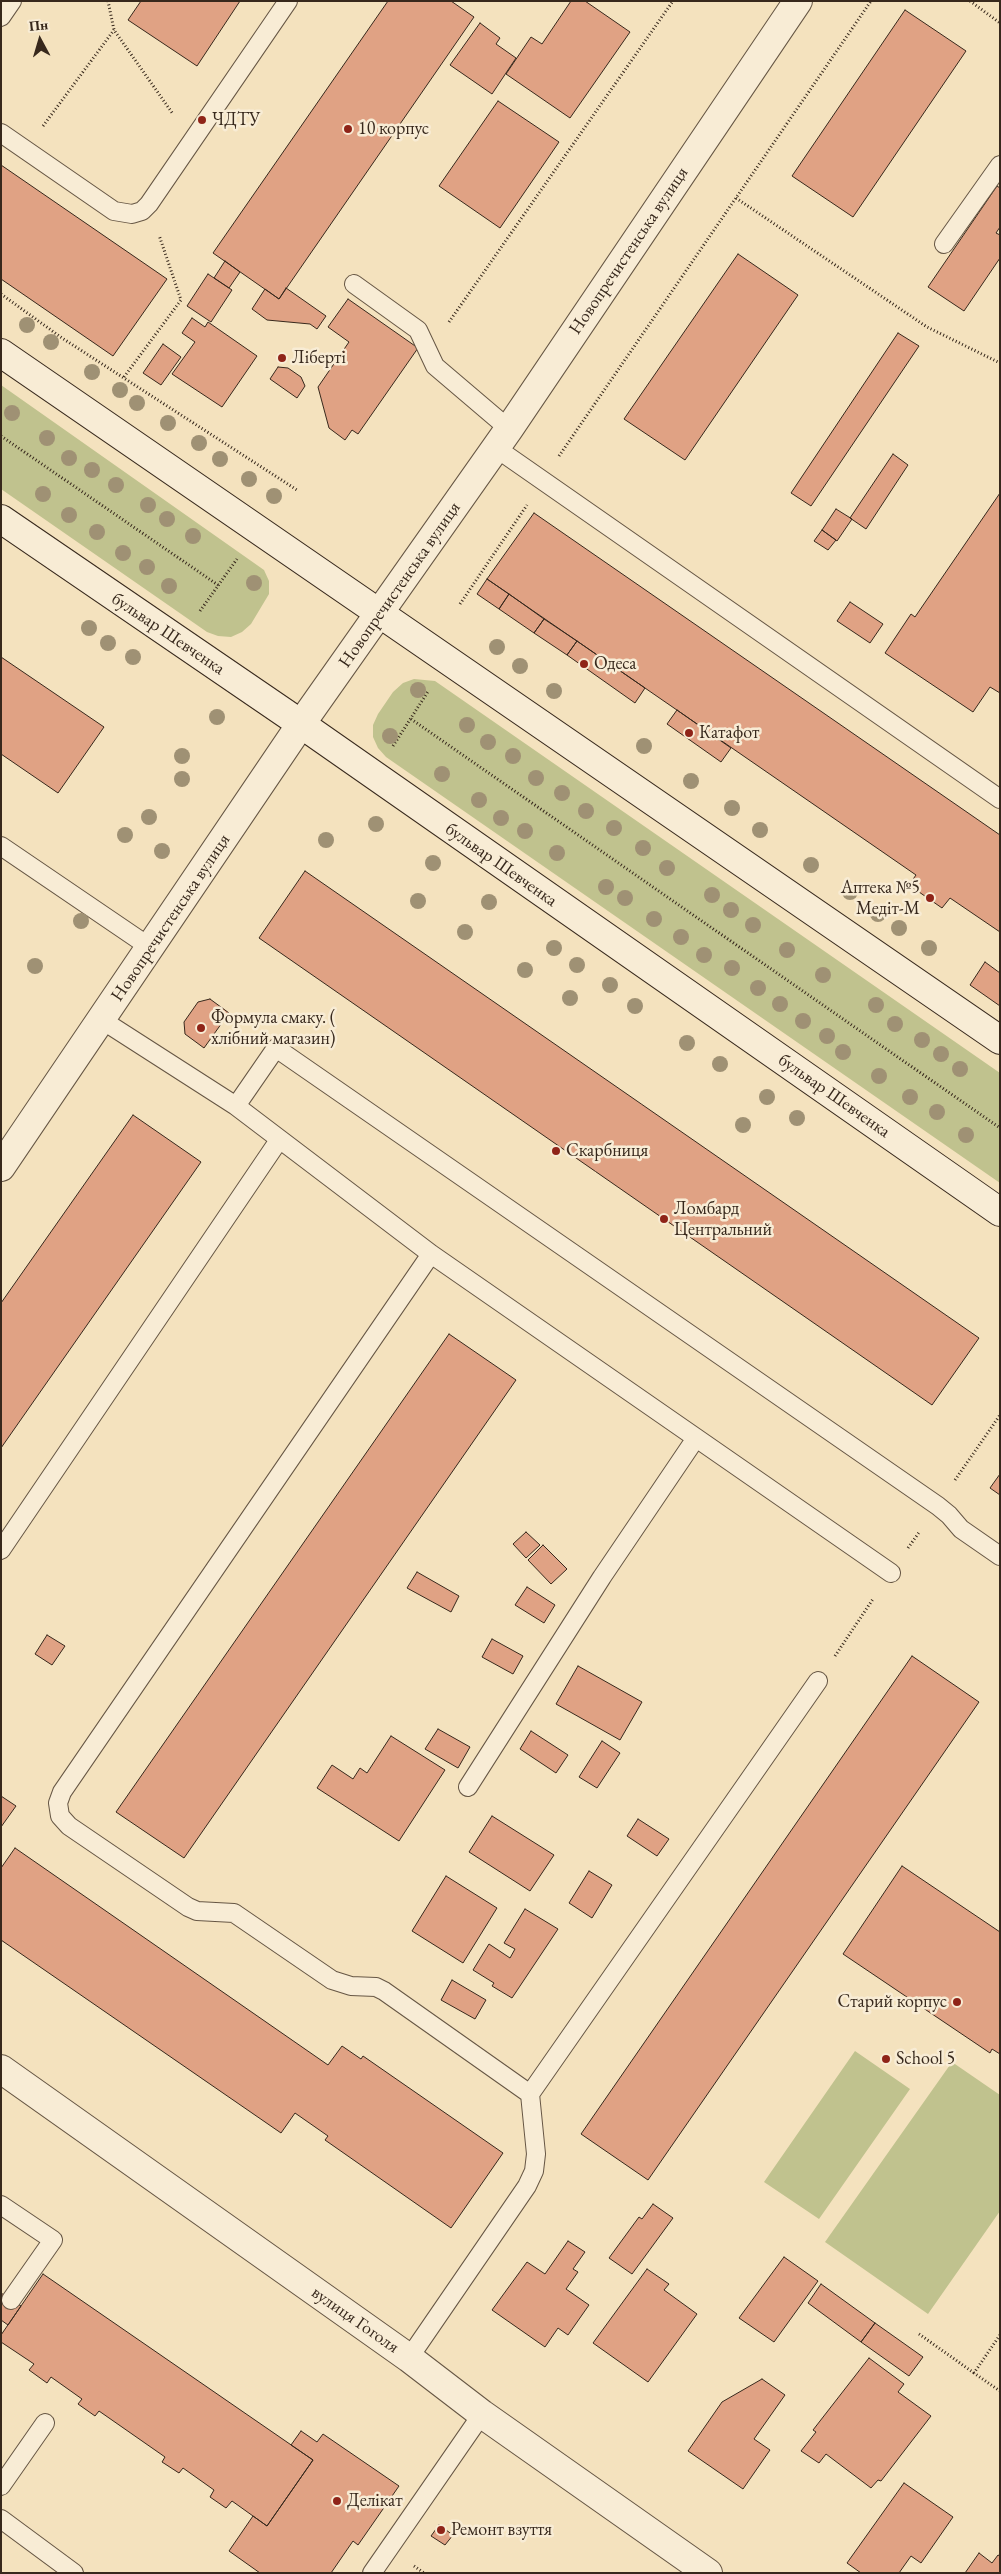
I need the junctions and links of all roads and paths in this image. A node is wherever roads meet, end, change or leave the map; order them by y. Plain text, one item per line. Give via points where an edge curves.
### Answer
1 (12, 1) edge
2 (108, 1) edge
3 (288, 1) edge
4 (673, 1) edge
5 (798, 1) edge
6 (871, 1) edge
7 (970, 1) edge
8 (1, 17) edge
9 (1000, 23) edge
10 (114, 30) junction
11 (1, 133) edge
12 (192, 141) junction
13 (25, 150) junction
14 (1000, 165) edge
15 (736, 198) junction
16 (149, 204) junction
17 (944, 244) dead end
18 (354, 284) dead end
19 (1, 294) edge
20 (428, 351) junction
21 (1, 353) edge
22 (1000, 364) edge
23 (124, 377) junction
24 (1, 436) edge
25 (502, 438) junction
26 (543, 480) junction
27 (297, 490) dead end
28 (1, 519) edge
29 (242, 552) dead end
30 (218, 585) junction
31 (460, 604) dead end
32 (198, 614) dead end
33 (380, 614) junction
34 (430, 689) dead end
35 (411, 719) junction
36 (301, 724) junction
37 (390, 751) dead end
38 (1000, 799) edge
39 (1, 846) edge
40 (151, 948) junction
41 (102, 1020) junction
42 (1000, 1040) edge
43 (236, 1106) junction
44 (1000, 1128) edge
45 (279, 1140) junction
46 (1, 1167) edge
47 (1000, 1212) edge
48 (431, 1254) junction
49 (696, 1438) junction
50 (1, 1550) edge
51 (1000, 1556) edge
52 (891, 1573) dead end
53 (818, 1681) dead end
54 (468, 1787) dead end
55 (1, 2068) edge
56 (530, 2094) junction
57 (1, 2205) edge
58 (11, 2300) dead end
59 (919, 2334) dead end
60 (1000, 2336) edge
61 (409, 2358) junction
62 (974, 2373) junction
63 (1000, 2391) edge
64 (482, 2414) junction
65 (45, 2423) dead end
66 (1, 2486) edge
67 (1, 2519) edge
68 (74, 2573) edge
69 (372, 2573) edge
70 (708, 2573) edge

1 - 8 lane
2 - 10 path
3 - 12 lane
4 - 20 path
5 - 25 main road, Новопречистенська вулиця
6 - 15 path
7 - 9 path
10 - 12 path
10 - 13 path
11 - 13 lane
12 - 16 lane
13 - 16 lane via 114,211 132,214
14 - 17 lane
15 - 22 path via 921,324
15 - 26 path
16 - 23 path via 181,300
18 - 20 lane via 418,330
19 - 23 path
20 - 25 lane via 439,371
21 - 33 main road
23 - 27 path
24 - 30 path
25 - 26 lane
25 - 33 main road, Новопречистенська вулиця
26 - 31 path
26 - 38 lane
28 - 36 main road, бульвар Шевченка
29 - 30 path
30 - 32 path
33 - 36 main road, Новопречистенська вулиця
33 - 42 main road
34 - 35 path
35 - 37 path
35 - 44 path
36 - 40 main road, Новопречистенська вулиця
36 - 47 main road, бульвар Шевченка
39 - 40 lane
40 - 41 main road, Новопречистенська вулиця
41 - 43 lane
41 - 46 main road, Новопречистенська вулиця
43 - 45 lane
43 - 51 lane via 276,1048 938,1506 961,1529
45 - 48 lane
45 - 50 lane
48 - 49 lane
48 - 56 lane via 58,1803 60,1816 69,1826 188,1907 197,1911 234,1913 332,1980 384,1991
49 - 52 lane
49 - 54 lane via 602,1577
53 - 56 lane
55 - 61 main road, вулиця Гоголя
56 - 61 lane via 536,2154 531,2178
57 - 58 lane via 53,2240
59 - 62 path
60 - 62 path
61 - 64 main road, вулиця Гоголя
62 - 63 path
64 - 69 lane
64 - 70 main road, вулиця Гоголя
65 - 66 lane
67 - 68 lane

